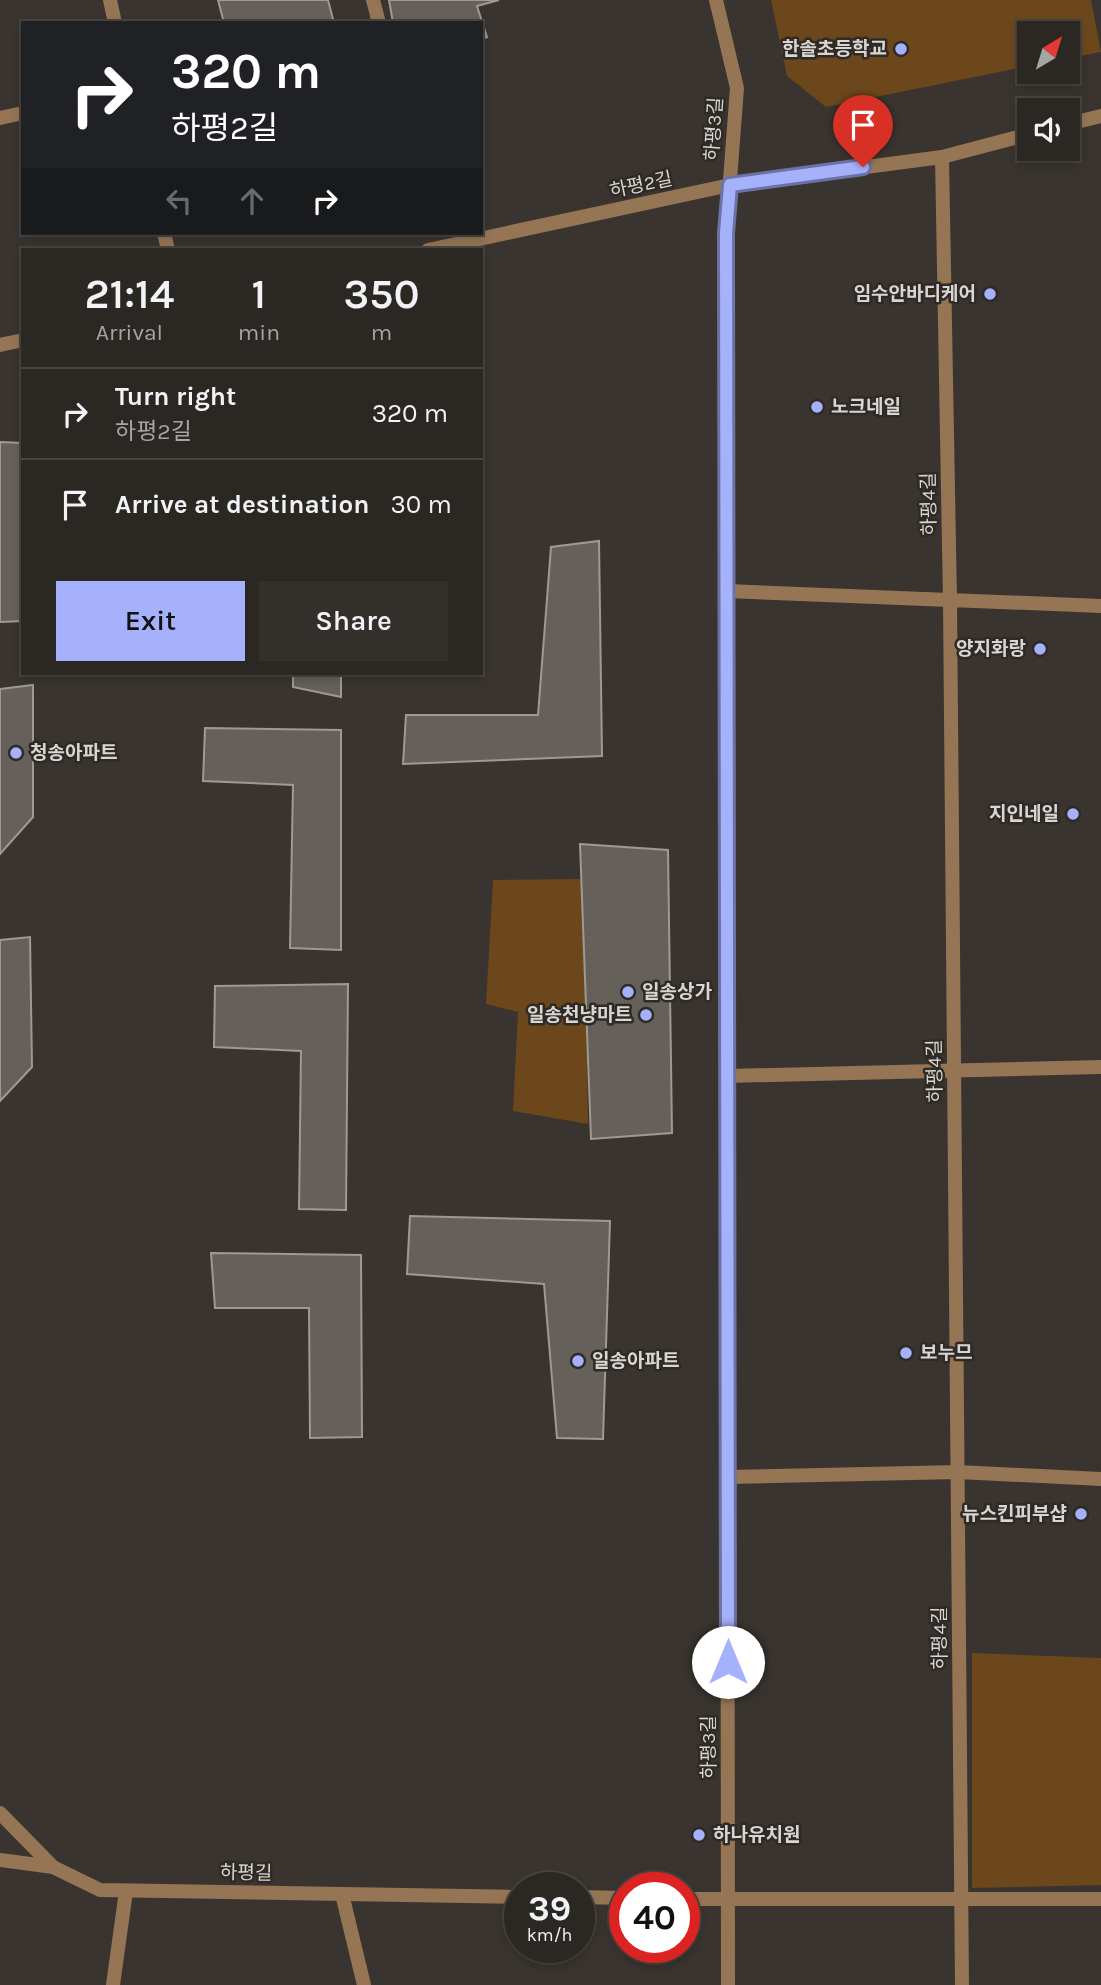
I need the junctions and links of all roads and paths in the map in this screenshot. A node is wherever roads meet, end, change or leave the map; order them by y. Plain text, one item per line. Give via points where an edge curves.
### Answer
1 (110, 0) edge
2 (373, 0) edge
3 (716, 0) edge
4 (115, 21) edge
5 (378, 21) edge
6 (21, 113) edge
7 (1101, 116) edge
8 (0, 118) edge
9 (1080, 121) edge
10 (1017, 137) edge
11 (942, 157) junction
12 (730, 185) junction
13 (437, 248) edge
14 (21, 340) edge
15 (0, 345) edge
16 (727, 591) junction
17 (950, 601) junction
18 (1101, 606) edge
19 (1101, 1067) edge
20 (954, 1069) junction
21 (727, 1076) junction
22 (958, 1472) junction
23 (727, 1477) junction
24 (1101, 1479) edge
25 (0, 1813) edge
26 (0, 1860) edge
27 (53, 1867) junction
28 (126, 1891) junction
29 (342, 1894) junction
30 (504, 1896) edge
31 (961, 1898) junction
32 (700, 1899) edge
33 (728, 1899) junction
34 (1101, 1899) edge
35 (113, 1985) edge
36 (363, 1985) edge
37 (728, 1985) edge
38 (962, 1985) edge

1 - 4 street
2 - 5 street
3 - 12 street, 하평3길 via 737,88
6 - 8 street
7 - 9 street
10 - 11 street, 하평2길
11 - 12 street, 하평2길
11 - 17 street, 하평4길
12 - 13 street, 하평2길
12 - 16 street, 하평3길 via 726,233
14 - 15 street
16 - 17 street
16 - 21 street, 하평3길
17 - 18 street
17 - 20 street, 하평4길
19 - 20 street
20 - 21 street
20 - 22 street, 하평4길
21 - 23 street, 하평3길
22 - 23 street
22 - 24 street
22 - 31 street, 하평4길
23 - 33 street, 하평3길
25 - 27 street, 하평길
26 - 27 street
27 - 28 street, 하평길 via 100,1890
28 - 29 street, 하평길
28 - 35 street
29 - 30 street, 하평길
29 - 36 street
31 - 33 street
31 - 34 street
31 - 38 street, 하평4길
32 - 33 street
33 - 37 street, 하평3길

